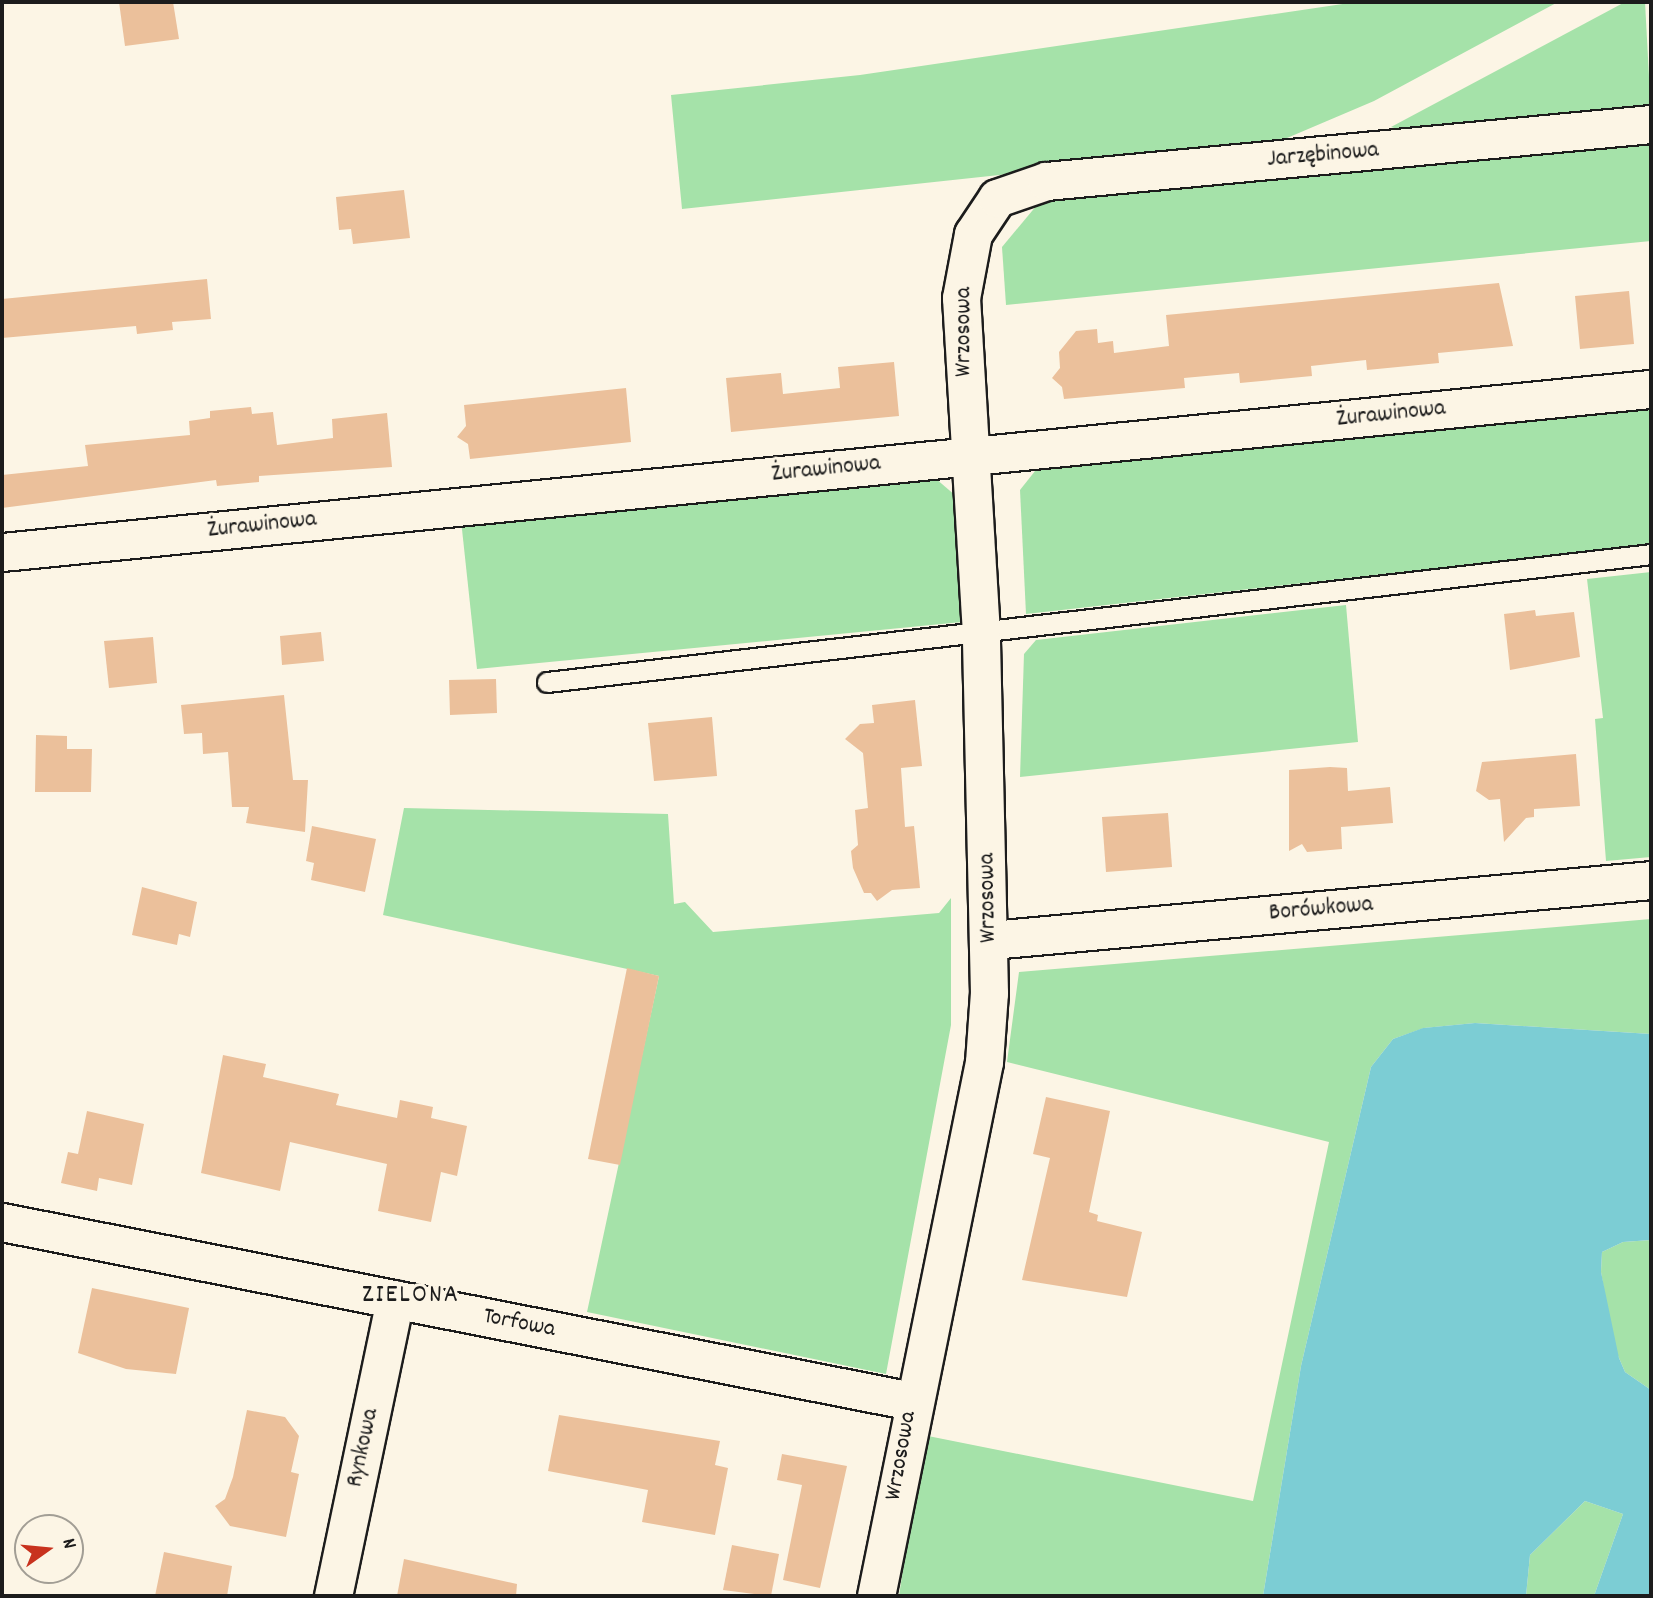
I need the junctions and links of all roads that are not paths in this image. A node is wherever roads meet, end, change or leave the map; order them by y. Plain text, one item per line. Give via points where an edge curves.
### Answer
1 (1651, 124) edge
2 (997, 198) joint
3 (1651, 389) edge
4 (968, 456) junction
5 (2, 552) edge
6 (1651, 554) edge
7 (981, 634) junction
8 (547, 682) dead end
9 (1651, 880) edge
10 (990, 940) junction
11 (2, 1222) edge
12 (395, 1299) junction
13 (912, 1401) junction
14 (333, 1596) edge
15 (876, 1596) edge

1 - 2 street, Jarzębinowa via 1046,181
2 - 4 street, Wrzosowa via 973,234 961,298
3 - 4 street, Żurawinowa
4 - 5 street, Żurawinowa
4 - 7 street, Wrzosowa
6 - 7 lane
7 - 8 lane
7 - 10 street, Wrzosowa
9 - 10 street, Borówkowa
10 - 13 street, Wrzosowa via 984,1062
11 - 12 street, Torfowa
12 - 13 street, Torfowa
12 - 14 street, Rynkowa
13 - 15 street, Wrzosowa

